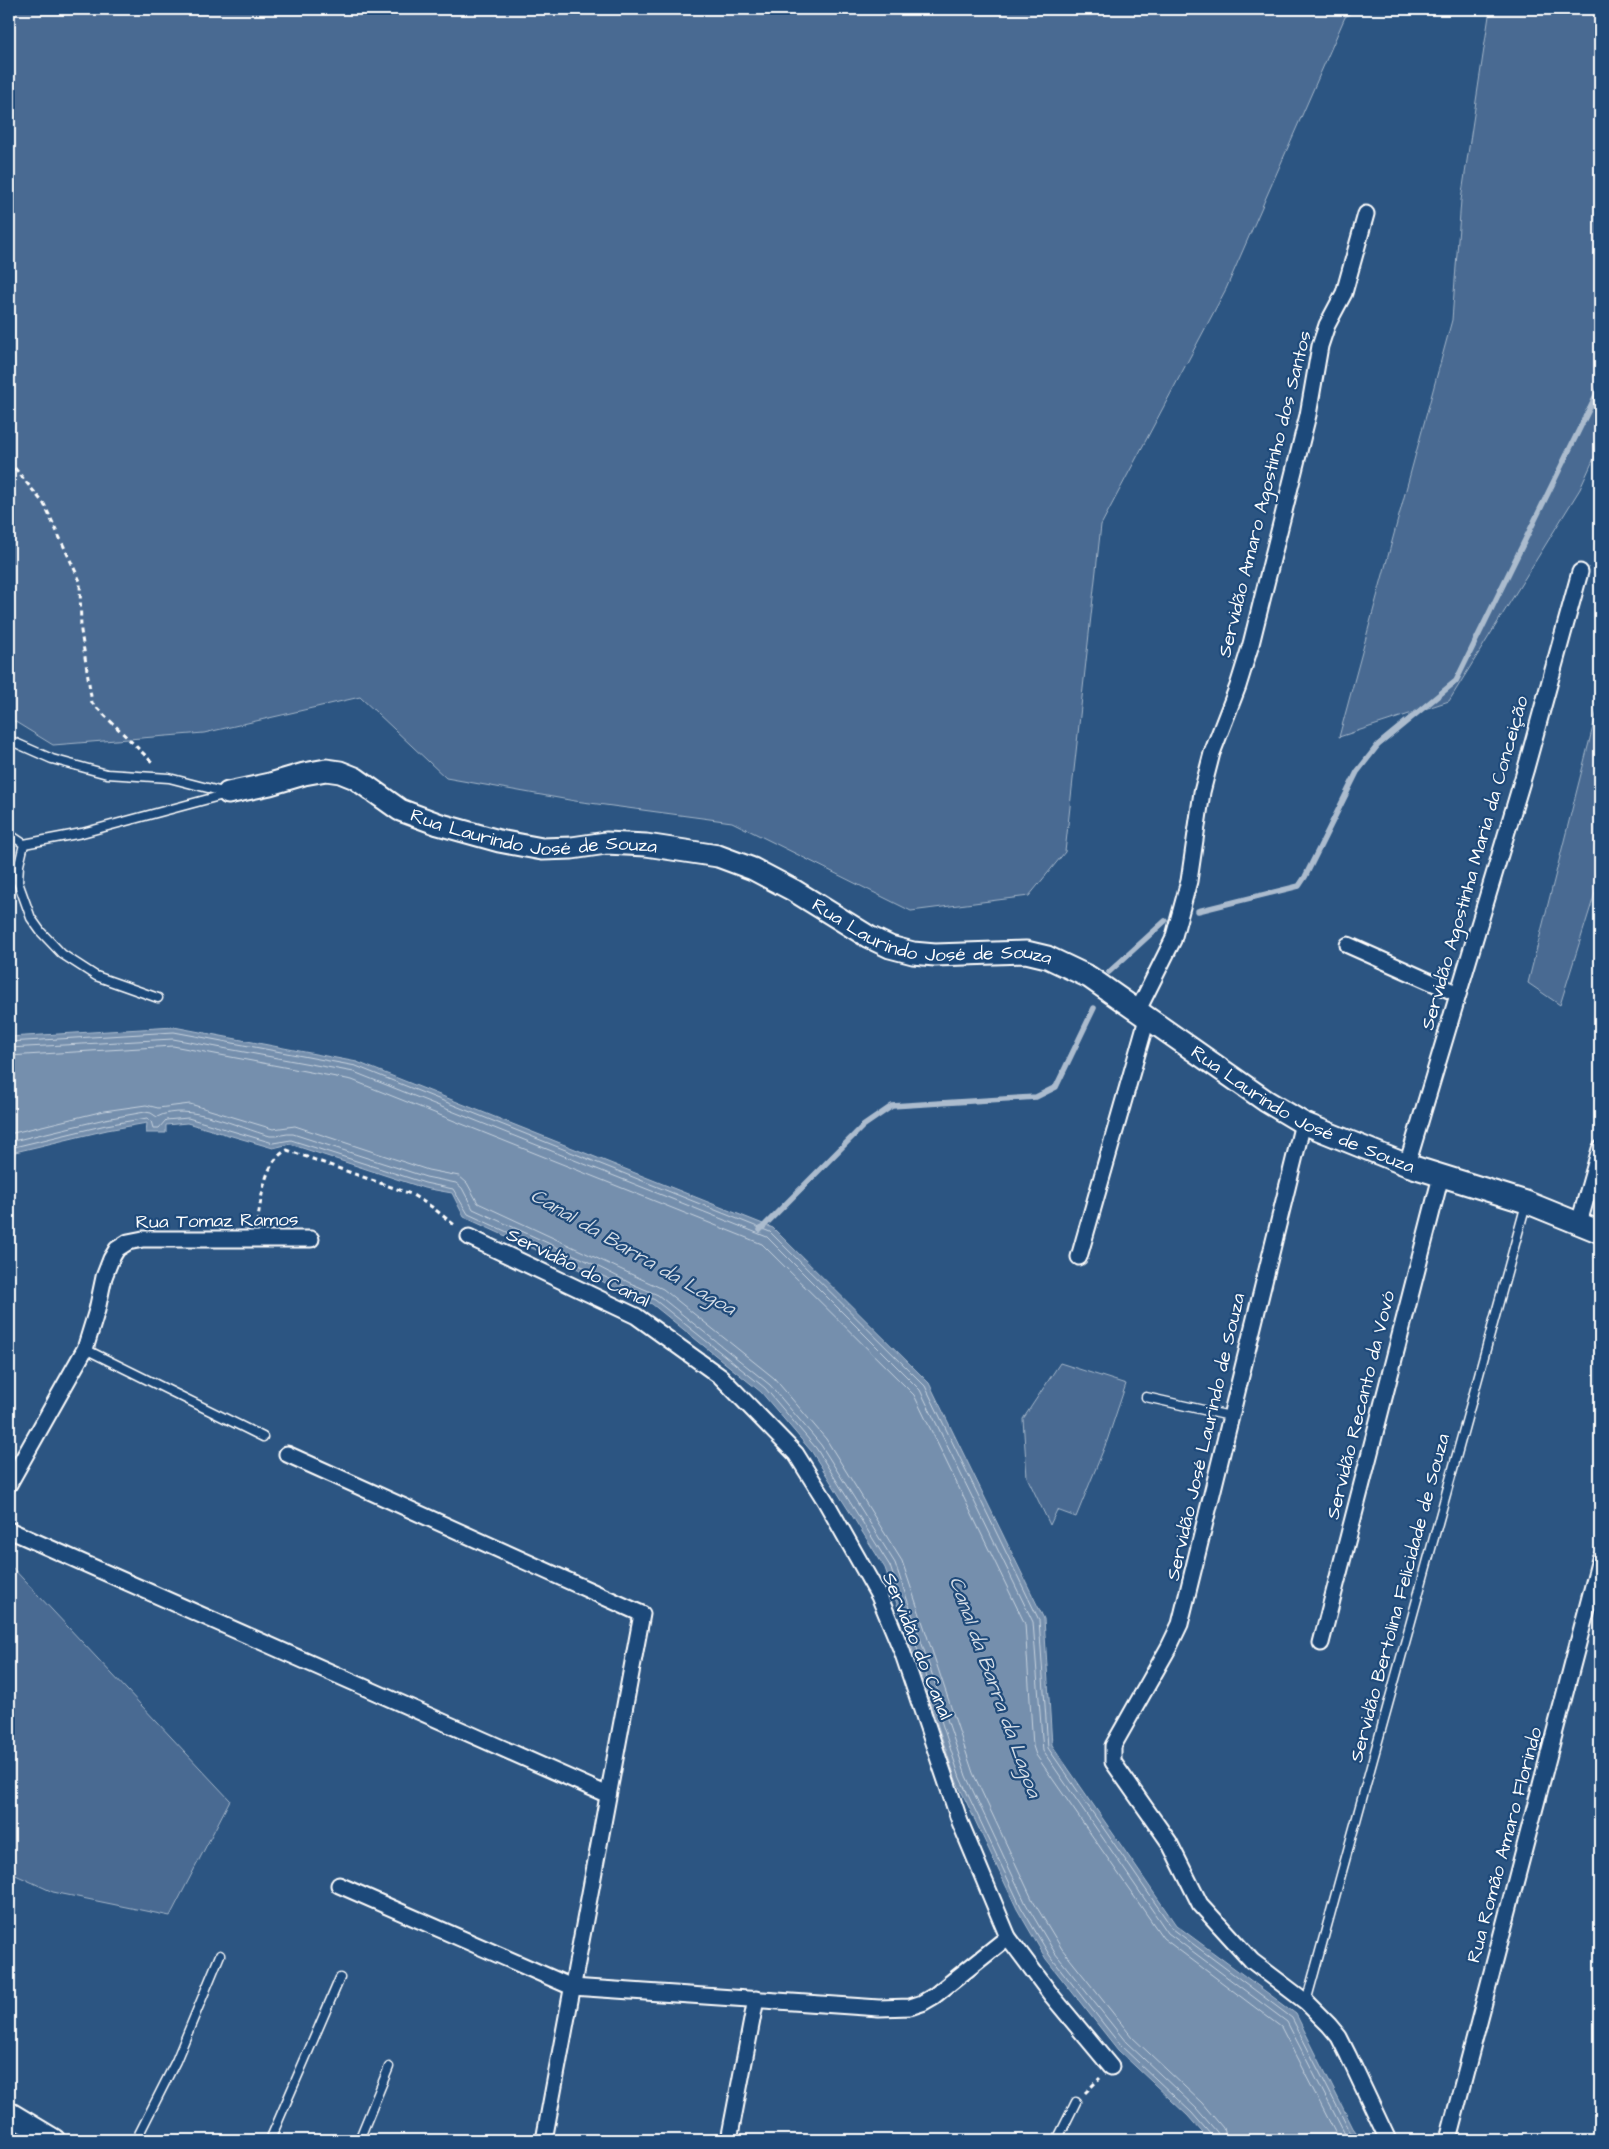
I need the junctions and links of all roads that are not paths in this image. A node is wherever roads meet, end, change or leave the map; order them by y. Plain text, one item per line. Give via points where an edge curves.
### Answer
1 (1366, 214) dead end
2 (1580, 572) dead end
3 (9, 740) edge
4 (228, 794) junction
5 (9, 834) edge
6 (24, 844) junction
7 (1348, 945) dead end
8 (1458, 994) junction
9 (158, 998) dead end
10 (1142, 1015) junction
11 (1303, 1124) junction
12 (1600, 1149) edge
13 (1407, 1165) junction
14 (1441, 1176) junction
15 (1526, 1202) junction
16 (1579, 1223) junction
17 (1600, 1232) edge
18 (469, 1237) road end
19 (311, 1239) dead end
20 (1079, 1257) dead end
21 (85, 1349) junction
22 (1146, 1397) dead end
23 (1230, 1416) junction
24 (263, 1437) dead end
25 (287, 1454) dead end
26 (9, 1484) edge
27 (9, 1530) edge
28 (1600, 1559) edge
29 (1320, 1643) dead end
30 (608, 1795) junction
31 (339, 1885) dead end
32 (1008, 1937) junction
33 (220, 1955) dead end
34 (340, 1978) dead end
35 (572, 1987) junction
36 (756, 1999) junction
37 (1306, 2002) junction
38 (389, 2067) dead end
39 (1110, 2067) road end
40 (1076, 2102) road end
41 (9, 2113) edge
42 (54, 2140) edge
43 (136, 2140) edge
44 (270, 2140) edge
45 (359, 2140) edge
46 (544, 2140) edge
47 (729, 2140) edge
48 (1057, 2140) edge
49 (1388, 2140) edge
50 (1448, 2140) edge

1 - 10 street, Servidão Amaro Agostinho dos Santos via 1344,293 1326,325 1320,346 1308,414 1251,644 1202,792 1189,881 1173,940
2 - 8 street, Servidão Agostinha Maria da Conceição via 1526,768
3 - 4 lane via 52,758 107,774 169,778
4 - 6 lane via 82,833
4 - 10 street, Rua Laurindo José de Souza via 326,770 355,778 400,810 499,841 542,849 606,843 646,845 718,856 793,890 890,947 913,954 1026,952 1047,957 1089,977
5 - 6 lane
6 - 9 lane via 18,882 31,918 41,932 62,954 96,976
7 - 8 street
8 - 13 street, Servidão Agostinha Maria da Conceição
10 - 11 street, Rua Laurindo José de Souza
10 - 20 street, Servidão Amaro Agostinho dos Santos
11 - 13 street, Rua Laurindo José de Souza
11 - 23 street, Servidão José Laurindo de Souza
12 - 16 street
13 - 14 street, Rua Laurindo José de Souza
14 - 15 street, Rua Laurindo José de Souza
14 - 29 street, Servidão Recanto da Vovó
15 - 16 street, Rua Laurindo José de Souza
15 - 37 lane, Servidão Bertolina Felicidade de Souza
16 - 17 street, Rua Laurindo José de Souza
18 - 32 street, Servidão do Canal via 636,1316 721,1377 796,1454 879,1596 905,1660 960,1822
19 - 21 street, Rua Tomaz Ramos via 142,1239 128,1242 117,1249 111,1259
21 - 24 lane
21 - 26 street, Rua Tomaz Ramos
22 - 23 lane
23 - 37 street, Servidão José Laurindo de Souza via 1180,1624 1113,1746 1113,1762 1169,1842 1200,1904 1252,1961
25 - 30 street via 642,1614
27 - 30 street
28 - 50 street, Rua Romão Amaro Florindo
30 - 35 street
31 - 35 street
32 - 36 street via 934,1996 910,2007 879,2008
32 - 39 street, Servidão do Canal
33 - 43 lane via 169,2076
34 - 44 lane
35 - 36 street
35 - 46 street
36 - 47 street
37 - 49 street via 1339,2037
38 - 45 lane
40 - 48 lane
41 - 42 street

